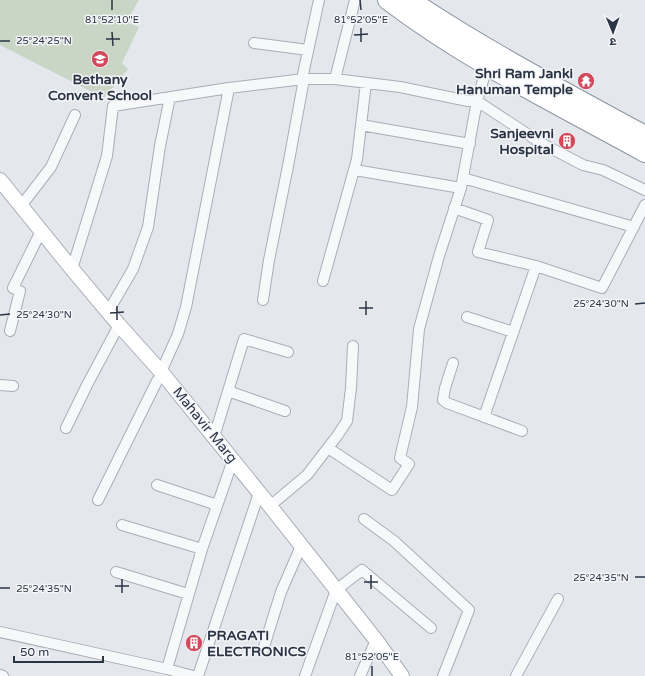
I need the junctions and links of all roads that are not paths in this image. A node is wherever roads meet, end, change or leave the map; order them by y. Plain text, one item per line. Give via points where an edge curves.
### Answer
1 (319, 0) edge
2 (356, 0) edge
3 (387, 0) edge
4 (411, 0) edge
5 (254, 43) dead end
6 (308, 50) junction
7 (487, 67) junction
8 (303, 79) junction
9 (335, 79) junction
10 (366, 83) junction
11 (229, 88) junction
12 (170, 97) junction
13 (477, 101) junction
14 (75, 115) dead end
15 (362, 125) junction
16 (645, 135) edge
17 (470, 144) junction
18 (645, 153) edge
19 (355, 170) junction
20 (0, 180) edge
21 (462, 183) junction
22 (645, 190) edge
23 (645, 205) edge
24 (21, 206) junction
25 (454, 208) junction
26 (634, 227) junction
27 (42, 231) junction
28 (536, 266) junction
29 (72, 269) junction
30 (323, 281) dead end
31 (263, 300) dead end
32 (108, 312) junction
33 (467, 317) dead end
34 (119, 325) junction
35 (10, 331) dead end
36 (513, 332) junction
37 (353, 346) dead end
38 (288, 352) dead end
39 (453, 363) dead end
40 (162, 373) junction
41 (0, 385) edge
42 (13, 386) dead end
43 (228, 391) junction
44 (285, 411) dead end
45 (484, 417) junction
46 (66, 428) dead end
47 (522, 431) dead end
48 (214, 437) junction
49 (328, 448) junction
50 (233, 460) junction
51 (157, 485) dead end
52 (259, 493) junction
53 (98, 500) dead end
54 (217, 505) junction
55 (270, 506) junction
56 (364, 519) dead end
57 (122, 525) dead end
58 (301, 546) junction
59 (202, 548) junction
60 (116, 572) dead end
61 (336, 590) junction
62 (188, 594) junction
63 (558, 599) dead end
64 (431, 628) dead end
65 (0, 632) edge
66 (376, 640) junction
67 (263, 650) dead end
68 (167, 669) junction
69 (0, 675) edge
70 (3, 676) edge
71 (199, 676) edge
72 (305, 676) edge
73 (360, 676) edge
74 (402, 676) edge
75 (443, 676) edge
76 (516, 676) edge

1 - 6 street
2 - 9 street
3 - 7 highway
4 - 16 highway via 503,57
5 - 6 street
6 - 8 street
7 - 13 street
7 - 18 highway
8 - 9 street
8 - 11 street
8 - 31 street
9 - 10 street
10 - 13 street
10 - 15 street
11 - 12 street
11 - 40 street via 186,307
12 - 29 street via 113,106 107,156
12 - 32 street via 148,227 133,269
13 - 17 street
13 - 22 street via 541,143 583,165 603,170
14 - 24 street via 51,167
15 - 17 street
15 - 19 street
17 - 21 street
19 - 21 street
19 - 30 street
20 - 24 street, Mahavir Marg
21 - 25 street
21 - 26 street
23 - 26 street
24 - 27 street, Mahavir Marg
25 - 28 street via 488,220 478,252
25 - 49 street via 419,329 412,407 400,458 409,464 392,490
26 - 28 street via 602,288
27 - 29 street, Mahavir Marg
27 - 35 street via 14,288 20,291
28 - 36 street
29 - 32 street, Mahavir Marg
32 - 34 street, Mahavir Marg
33 - 36 street
34 - 40 street, Mahavir Marg
34 - 46 street
36 - 45 street
37 - 49 street via 347,421
38 - 43 street via 244,339
39 - 45 street via 444,388 443,400
40 - 48 street, Mahavir Marg
40 - 53 street
41 - 42 street
43 - 44 street
43 - 48 street
45 - 47 street
48 - 50 street, Mahavir Marg
49 - 55 street via 307,475
50 - 52 street, Mahavir Marg
50 - 54 street
51 - 54 street
52 - 55 street, Mahavir Marg
52 - 71 street
54 - 59 street
55 - 58 street, Mahavir Marg
56 - 75 street via 394,541 469,610
57 - 59 street
58 - 61 street, Mahavir Marg
58 - 67 street via 280,592
59 - 62 street
60 - 62 street
61 - 64 street via 362,570
61 - 66 street, Mahavir Marg
61 - 72 street
62 - 68 street
63 - 76 street
65 - 68 street
66 - 73 street
66 - 74 street, Mahavir Marg
68 - 71 street
69 - 70 street

